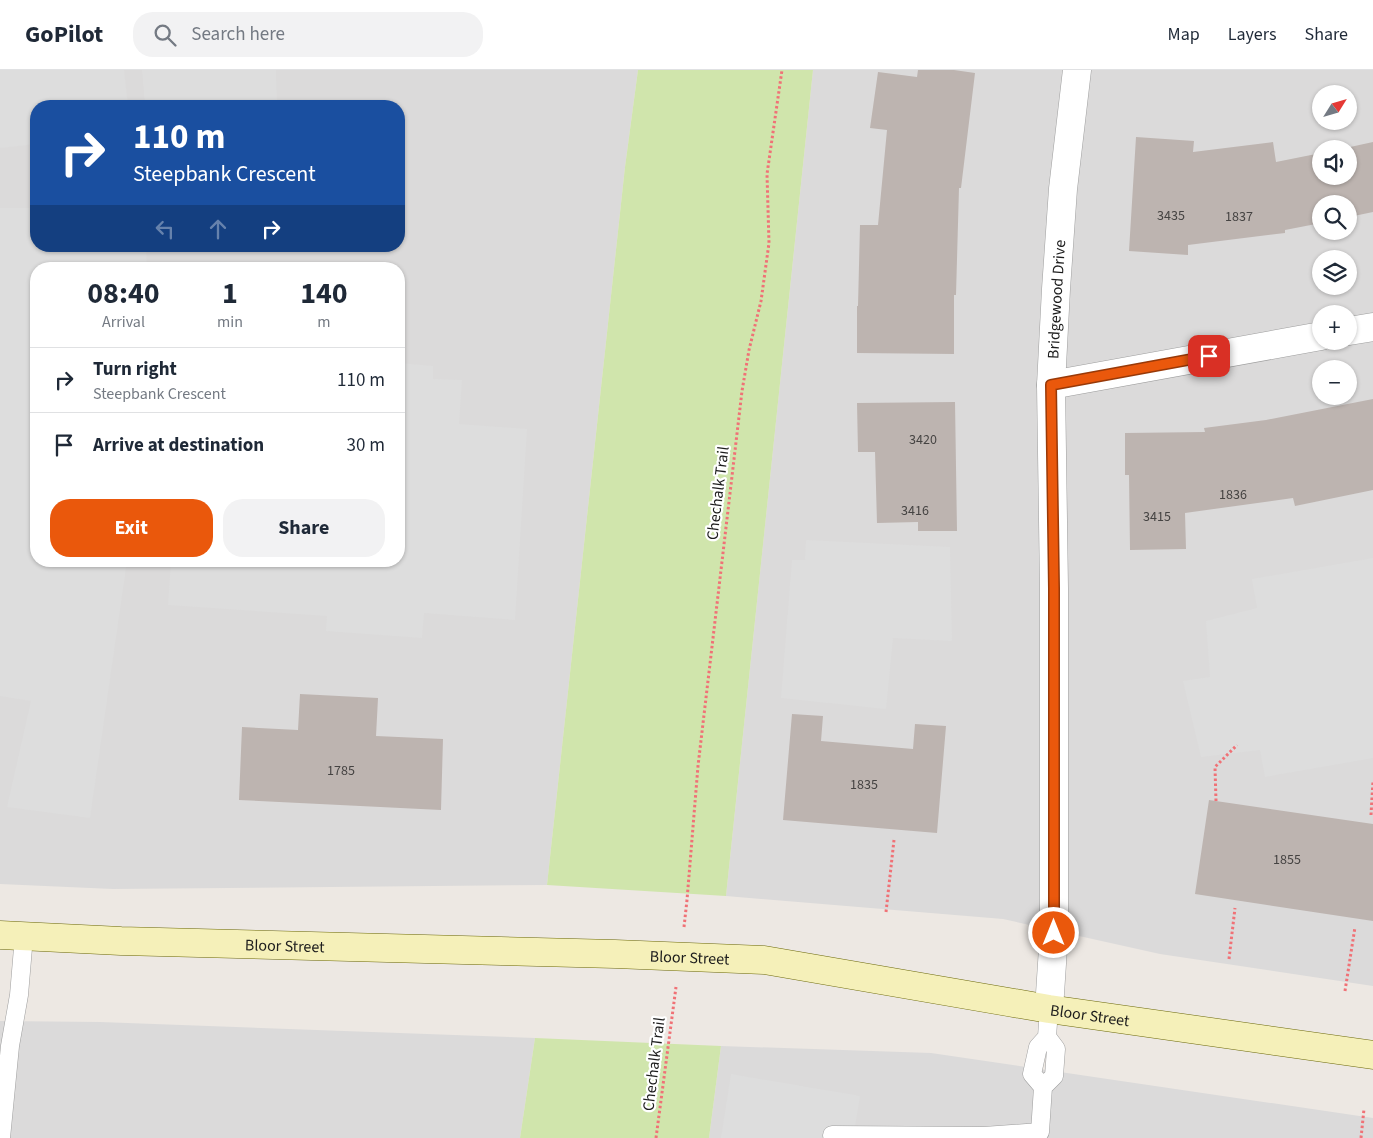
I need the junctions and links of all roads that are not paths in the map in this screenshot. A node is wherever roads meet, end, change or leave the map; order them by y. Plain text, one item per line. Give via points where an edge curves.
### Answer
1 (1077, 70) edge
2 (1373, 327) edge
3 (1357, 330) edge
4 (1312, 338) edge
5 (1051, 385) junction
6 (12, 935) edge
7 (1049, 1009) junction
8 (1373, 1055) edge
9 (832, 1135) dead end
10 (1044, 1135) edge
11 (1, 1138) edge

1 - 5 street, Bridgewood Drive via 1063,198
2 - 3 street
4 - 5 street
5 - 7 street, Bridgewood Drive via 1054,933
6 - 7 main road, Bloor Street via 764,960
6 - 11 lane via 19,995 10,1046
7 - 8 main road, Bloor Street
7 - 10 lane via 1047,1037 1038,1047 1032,1074 1043,1087
9 - 10 lane

